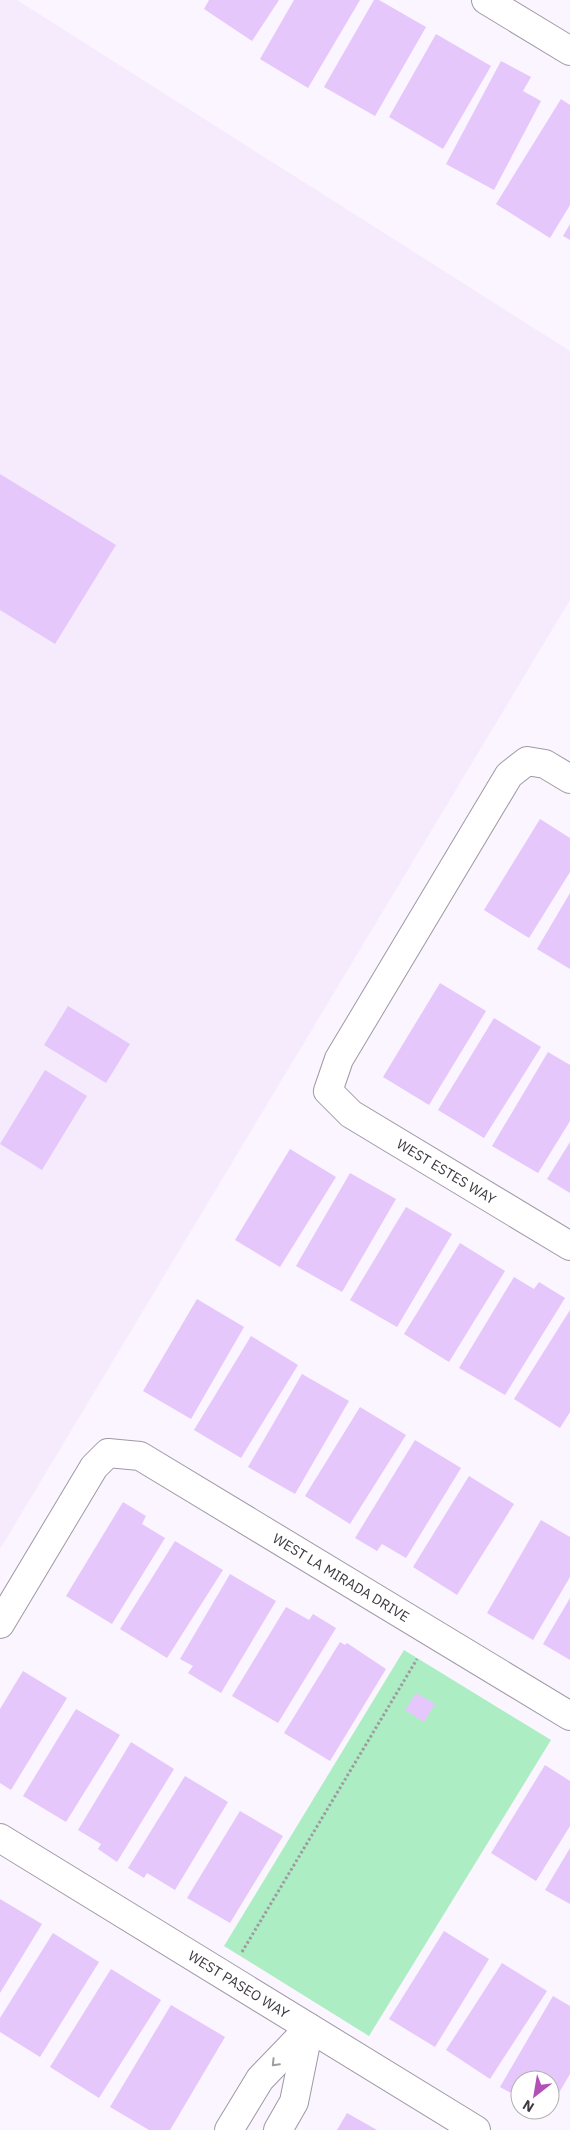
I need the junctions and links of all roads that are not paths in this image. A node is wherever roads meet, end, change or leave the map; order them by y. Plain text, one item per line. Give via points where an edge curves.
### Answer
1 (486, 0) edge
2 (570, 51) edge
3 (570, 779) edge
4 (570, 1246) edge
5 (0, 1624) edge
6 (570, 1716) edge
7 (0, 1838) edge
8 (309, 2028) junction
9 (231, 2129) edge
10 (278, 2130) edge
11 (476, 2130) edge

1 - 2 street
3 - 4 street, WEST ESTES WAY via 545,764 527,761 510,775 339,1059 328,1091 351,1114
5 - 6 street, WEST LA MIRADA DRIVE via 94,1467 108,1453 140,1456
7 - 8 street, WEST PASEO WAY
8 -> 9 street via 260,2079
8 - 10 street via 294,2102
8 - 11 street, WEST PASEO WAY

